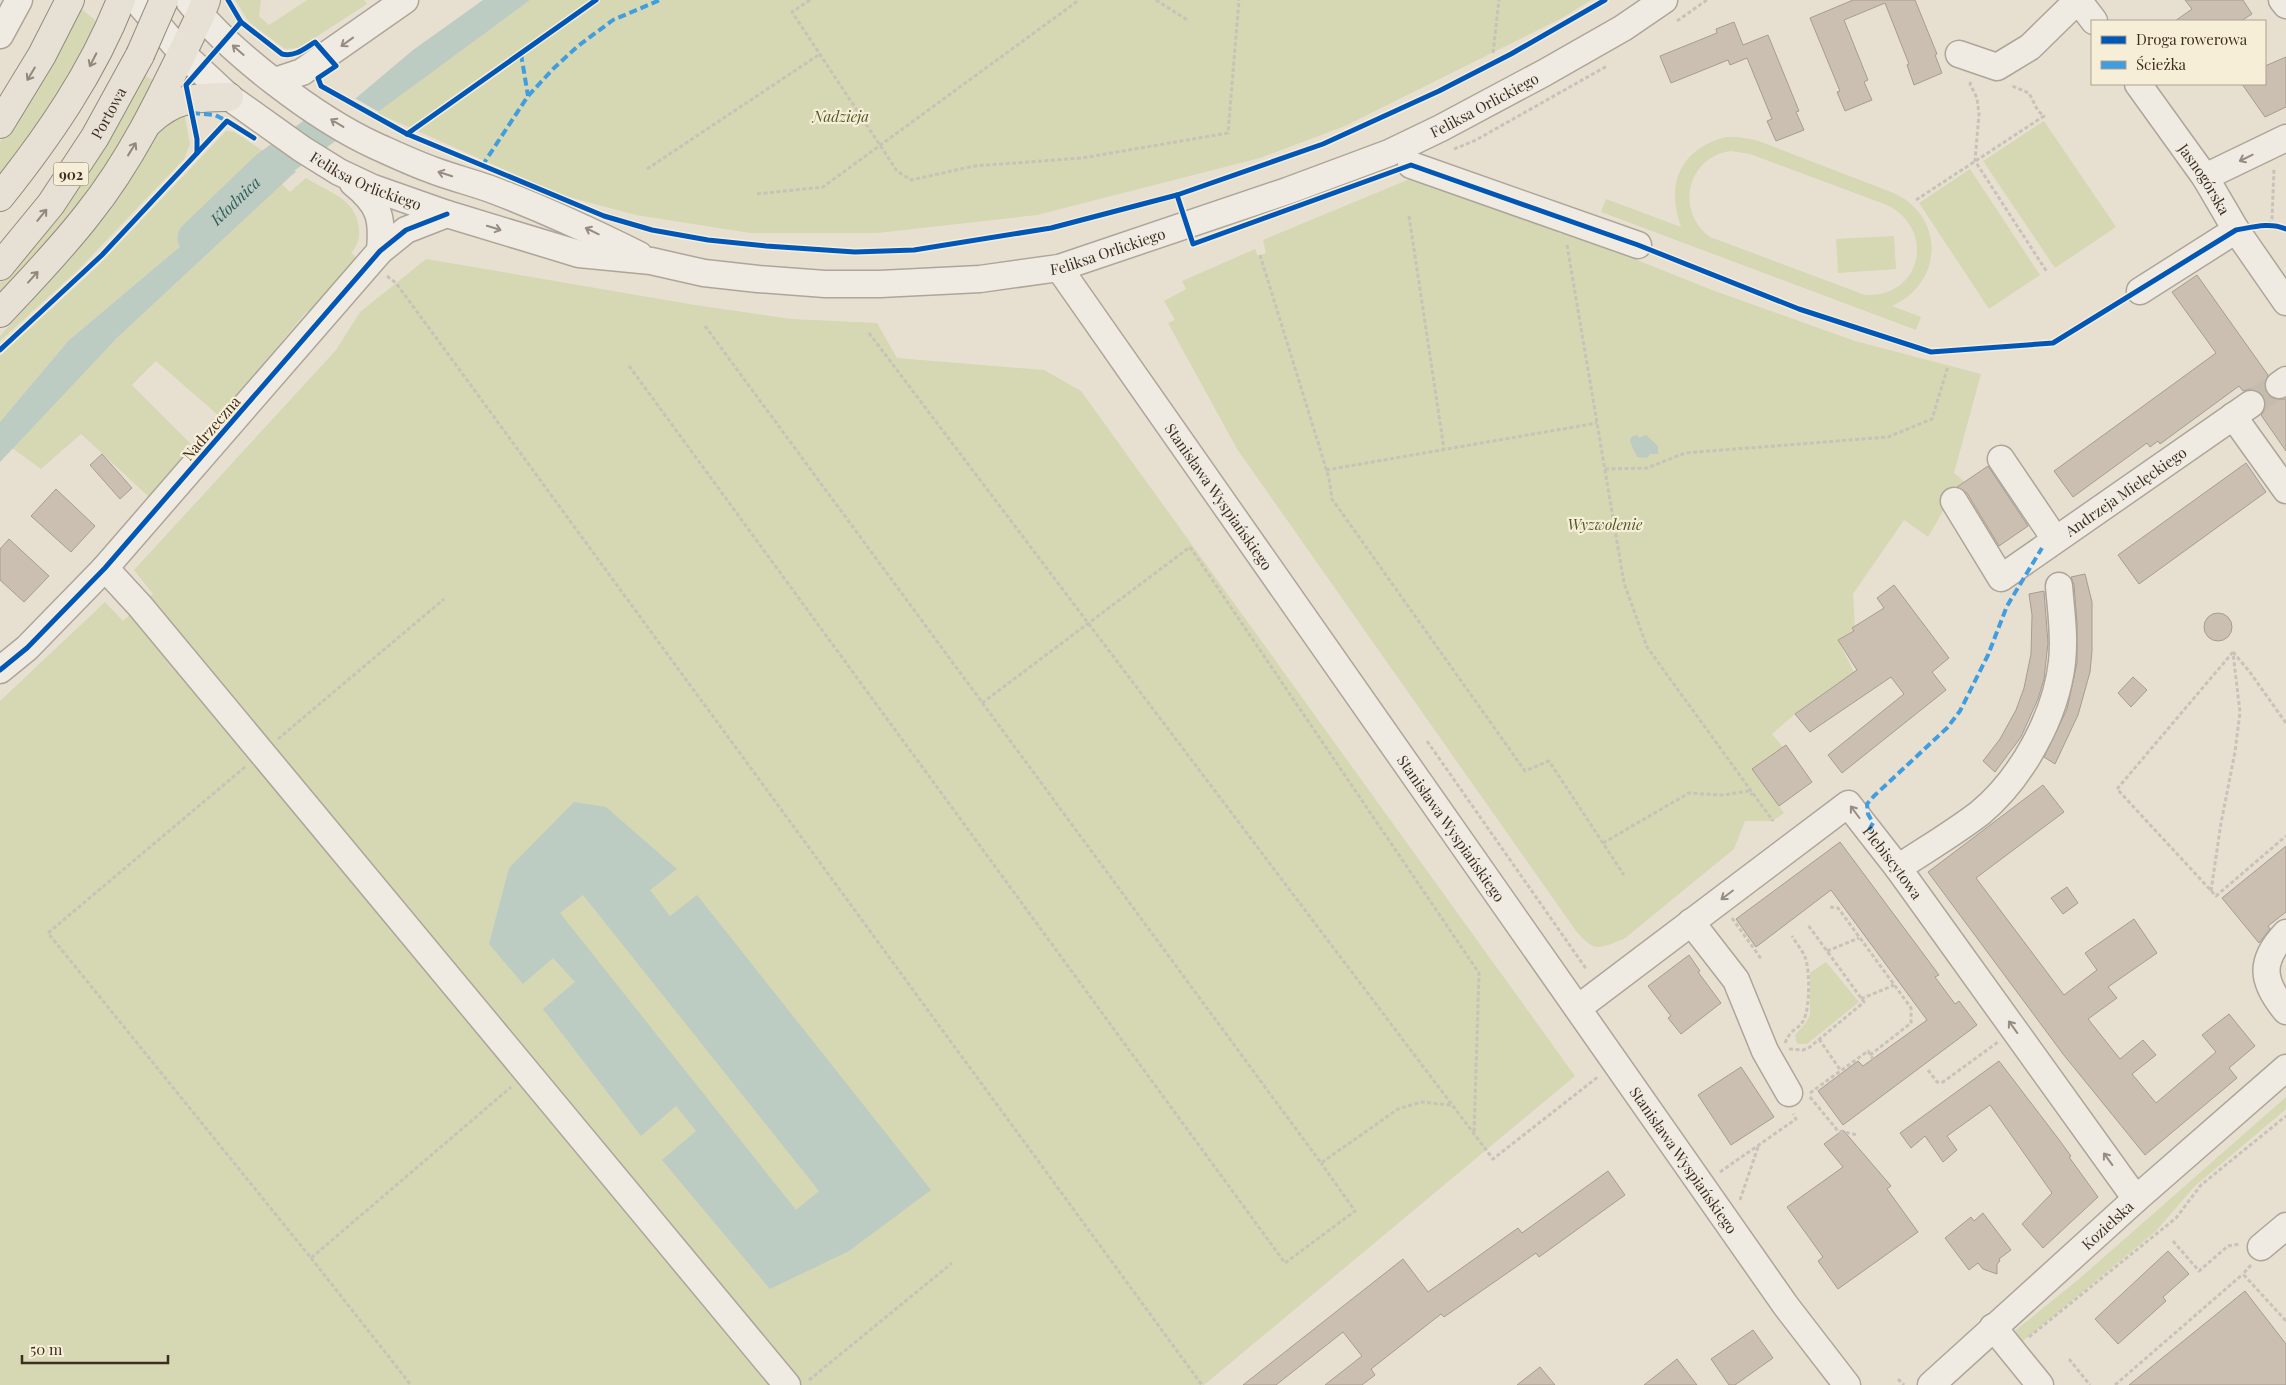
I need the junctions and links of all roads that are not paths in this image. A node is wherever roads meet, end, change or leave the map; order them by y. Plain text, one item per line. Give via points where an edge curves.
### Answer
1 (18, 0) edge
2 (70, 0) edge
3 (136, 0) edge
4 (164, 0) edge
5 (1664, 0) edge
6 (2078, 0) edge
7 (2282, 0) edge
8 (389, 4) edge
9 (198, 5) edge
10 (2286, 5) edge
11 (118, 8) edge
12 (2093, 20) edge
13 (0, 35) edge
14 (182, 54) junction
15 (1979, 60) road end
16 (275, 81) junction
17 (2139, 85) edge
18 (229, 98) junction
19 (148, 123) junction
20 (0, 124) edge
21 (2280, 149) edge
22 (1412, 165) dead end
23 (339, 172) junction
24 (2205, 177) junction
25 (0, 197) edge
26 (447, 214) junction
27 (2236, 230) junction
28 (1638, 245) dead end
29 (380, 251) junction
30 (651, 261) junction
31 (0, 266) edge
32 (1059, 268) junction
33 (2140, 291) dead end
34 (2286, 302) edge
35 (0, 314) edge
36 (2001, 459) dead end
37 (2286, 490) edge
38 (1954, 501) dead end
39 (2055, 539) junction
40 (105, 568) junction
41 (2059, 586) dead end
42 (0, 670) edge
43 (1898, 868) junction
44 (1691, 922) junction
45 (2286, 933) edge
46 (1578, 1008) junction
47 (2286, 1011) edge
48 (2286, 1068) edge
49 (1800, 1096) road end
50 (2136, 1199) junction
51 (2286, 1226) edge
52 (2256, 1256) road end
53 (1993, 1327) junction
54 (787, 1385) edge
55 (1847, 1385) edge
56 (1930, 1385) edge
57 (2040, 1385) edge

1 - 13 street
2 -> 20 main road via 42,55
3 - 14 street, Feliksa Orlickiego
31 -> 4 main road, Portowa / 902, bridge via 51,204 95,137 140,55
5 - 32 street, Feliksa Orlickiego via 1544,74 1389,153
6 - 12 street
6 - 15 street via 2030,46
7 - 10 street
8 -> 16 street via 302,72
9 - 14 main road
16 -> 9 street, Feliksa Orlickiego via 235,48
11 -> 25 main road, 902 via 77,89 41,144
14 - 18 street, Feliksa Orlickiego
14 - 19 main road
30 -> 16 street, Feliksa Orlickiego via 587,228 374,145
17 - 24 street, Jasnogórska
18 - 19 main road via 200,96 171,104
18 - 23 street, Feliksa Orlickiego
35 -> 19 main road via 89,214
21 -> 24 street
22 - 28 street
23 - 26 street, Feliksa Orlickiego via 373,188
23 - 29 street via 365,192 374,204 382,227
24 - 27 street, Jasnogórska
26 - 29 street, Nadrzeczna via 406,230
26 -> 30 street, Feliksa Orlickiego via 579,254
27 - 33 street
27 - 34 street, Jasnogórska
29 - 40 street, Nadrzeczna
30 - 32 street, Feliksa Orlickiego via 704,273 825,284 980,279
32 - 46 street, Stanisława Wyspiańskiego
36 - 39 street
37 - 39 street, Andrzeja Mielęckiego via 2242,410
38 - 39 street, Andrzeja Mielęckiego via 2001,578
40 - 42 street, Nadrzeczna via 27,648
40 - 54 street via 140,606
41 - 43 street via 2062,662 2056,692 2026,758 2004,788 1980,812
43 -> 44 street, Plebiscytowa via 1848,804
50 -> 43 street, Plebiscytowa
44 - 46 street, Plebiscytowa
44 - 49 street via 1736,980 1765,1051
45 - 47 street via 2270,953 2266,964 2271,988
46 - 55 street, Stanisława Wyspiańskiego via 1786,1306
48 - 50 street, Kozielska
50 - 53 street, Kozielska
51 - 52 street
53 - 56 street, Kozielska
53 - 57 street

